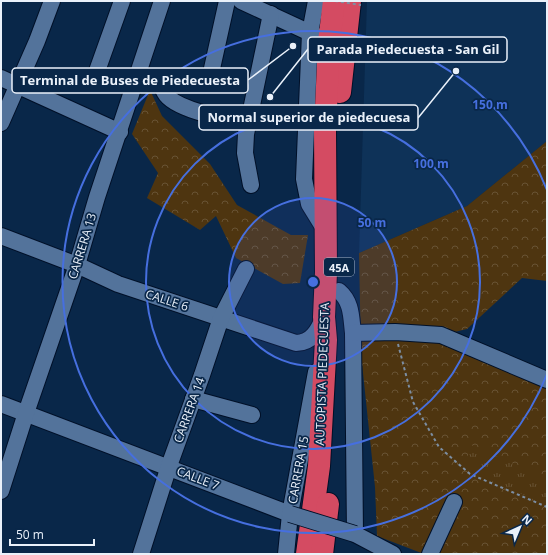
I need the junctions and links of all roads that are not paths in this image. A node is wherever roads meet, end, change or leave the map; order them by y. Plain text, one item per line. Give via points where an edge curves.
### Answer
1 (52, 1) edge
2 (122, 1) edge
3 (162, 1) edge
4 (228, 1) edge
5 (241, 1) edge
6 (316, 1) edge
7 (335, 1) edge
8 (356, 3) edge
9 (271, 14) junction
10 (319, 38) junction
11 (97, 71) dead end
12 (1, 78) edge
13 (159, 79) dead end
14 (209, 82) dead end
15 (17, 86) junction
16 (1, 123) edge
17 (248, 124) junction
18 (120, 132) junction
19 (251, 185) dead end
20 (1, 236) edge
21 (77, 265) junction
22 (246, 269) dead end
23 (339, 291) junction
24 (324, 317) junction
25 (221, 318) junction
26 (353, 333) junction
27 (326, 340) junction
28 (547, 380) edge
29 (194, 399) junction
30 (1, 404) edge
31 (26, 413) junction
32 (252, 415) dead end
33 (169, 466) junction
34 (1, 491) edge
35 (454, 502) dead end
36 (290, 514) junction
37 (355, 534) junction
38 (141, 554) edge
39 (286, 554) edge
40 (306, 554) edge
41 (322, 554) edge
42 (393, 554) edge
43 (430, 554) edge

1 - 15 street
2 - 11 street
3 - 18 street, CARRERA 13
4 - 14 street
5 - 9 street
6 - 10 street
7 - 10 highway, AUTOPISTA PIEDECUESTA / 45A
8 - 23 highway, AUTOPISTA PIEDECUESTA / 45A via 340,91
9 - 10 street
9 - 17 street
10 - 24 highway, AUTOPISTA PIEDECUESTA / 45A via 325,130
12 - 15 street
13 - 17 street via 165,94 178,104 194,111
15 - 16 street
15 - 18 street
17 - 19 street via 245,153
18 - 21 street, CARRERA 13 via 96,196
20 - 21 street, CALLE 6
21 - 25 street, CALLE 6 via 118,284
21 - 31 street, CARRERA 13
22 - 25 street, CARRERA 14
23 - 26 street via 346,297 351,310
23 - 41 highway, AUTOPISTA PIEDECUESTA / 45A via 328,506
24 - 25 street, CALLE 6 via 318,331 303,343 296,343
24 - 27 highway, AUTOPISTA PIEDECUESTA / 45A
25 - 29 street, CARRERA 14
26 - 28 street via 441,335
26 - 37 street
27 - 36 street, CARRERA 15 via 319,353
27 - 40 highway, AUTOPISTA PIEDECUESTA / 45A via 319,466
29 - 32 street
29 - 33 street, CARRERA 14
30 - 31 street, CALLE 7
31 - 33 street, CALLE 7
31 - 34 street, CARRERA 13
33 - 36 street, CALLE 7
33 - 38 street, CARRERA 14
35 - 43 street
36 - 37 street, CALLE 7, bridge
36 - 39 street, CARRERA 15
37 - 42 street, CALLE 7

